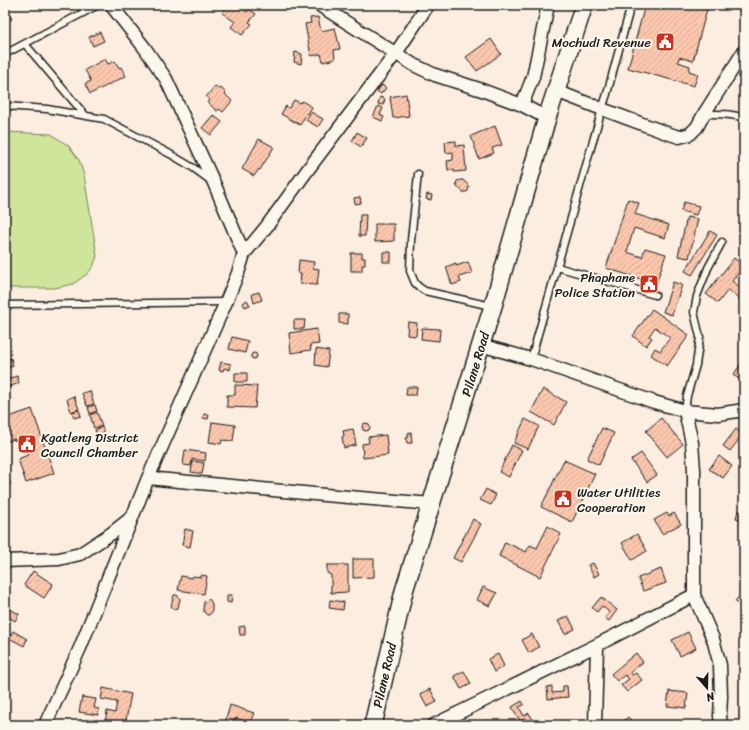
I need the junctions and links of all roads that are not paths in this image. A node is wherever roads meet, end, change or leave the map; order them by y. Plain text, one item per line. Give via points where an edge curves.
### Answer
1 (98, 5) edge
2 (111, 5) edge
3 (319, 5) edge
4 (428, 5) edge
5 (548, 5) edge
6 (584, 5) edge
7 (631, 5) edge
8 (25, 44) junction
9 (744, 51) edge
10 (396, 53) junction
11 (5, 54) edge
12 (556, 91) junction
13 (522, 105) junction
14 (5, 106) edge
15 (602, 109) junction
16 (704, 114) junction
17 (85, 115) junction
18 (547, 118) junction
19 (744, 118) edge
20 (418, 174) dead end
21 (214, 183) junction
22 (722, 242) dead end
23 (244, 254) junction
24 (557, 267) junction
25 (655, 295) dead end
26 (226, 302) junction
27 (5, 305) edge
28 (493, 306) junction
29 (480, 345) junction
30 (531, 359) junction
31 (744, 410) edge
32 (685, 411) junction
33 (148, 478) junction
34 (432, 504) junction
35 (132, 518) junction
36 (5, 561) edge
37 (694, 595) junction
38 (597, 644) junction
39 (45, 725) edge
40 (373, 725) edge
41 (434, 725) edge
42 (594, 725) edge
43 (721, 725) edge

1 - 8 lane
2 - 21 street via 166,79
3 - 10 street
4 - 10 street
5 - 13 street via 533,77
6 - 12 main road, Pilane Road
7 - 15 lane
8 - 11 lane
8 - 17 lane
9 - 16 street
10 - 13 street via 434,75
10 - 23 street
12 - 15 street
12 - 18 main road, Pilane Road
13 - 18 street
14 - 17 lane
15 - 16 street via 679,137 690,134
15 - 24 lane
16 - 19 lane via 736,115
17 - 21 lane via 104,119 192,167
18 - 28 main road, Pilane Road
20 - 28 lane via 410,271 415,283 425,291
21 - 23 street
22 - 32 lane via 697,296 694,312 700,337
23 - 26 street
24 - 25 lane
24 - 30 lane
26 - 27 lane
26 - 33 street
28 - 29 main road, Pilane Road
29 - 30 street
29 - 34 main road, Pilane Road
30 - 32 street
31 - 32 street via 718,414
32 - 37 street via 692,443 694,470
33 - 34 street
33 - 35 street
34 - 40 main road, Pilane Road via 404,591
35 - 36 street via 80,554 59,559
35 - 39 street via 80,648
37 - 38 street
37 - 43 street via 713,639 720,665
38 - 41 street
38 - 42 street

